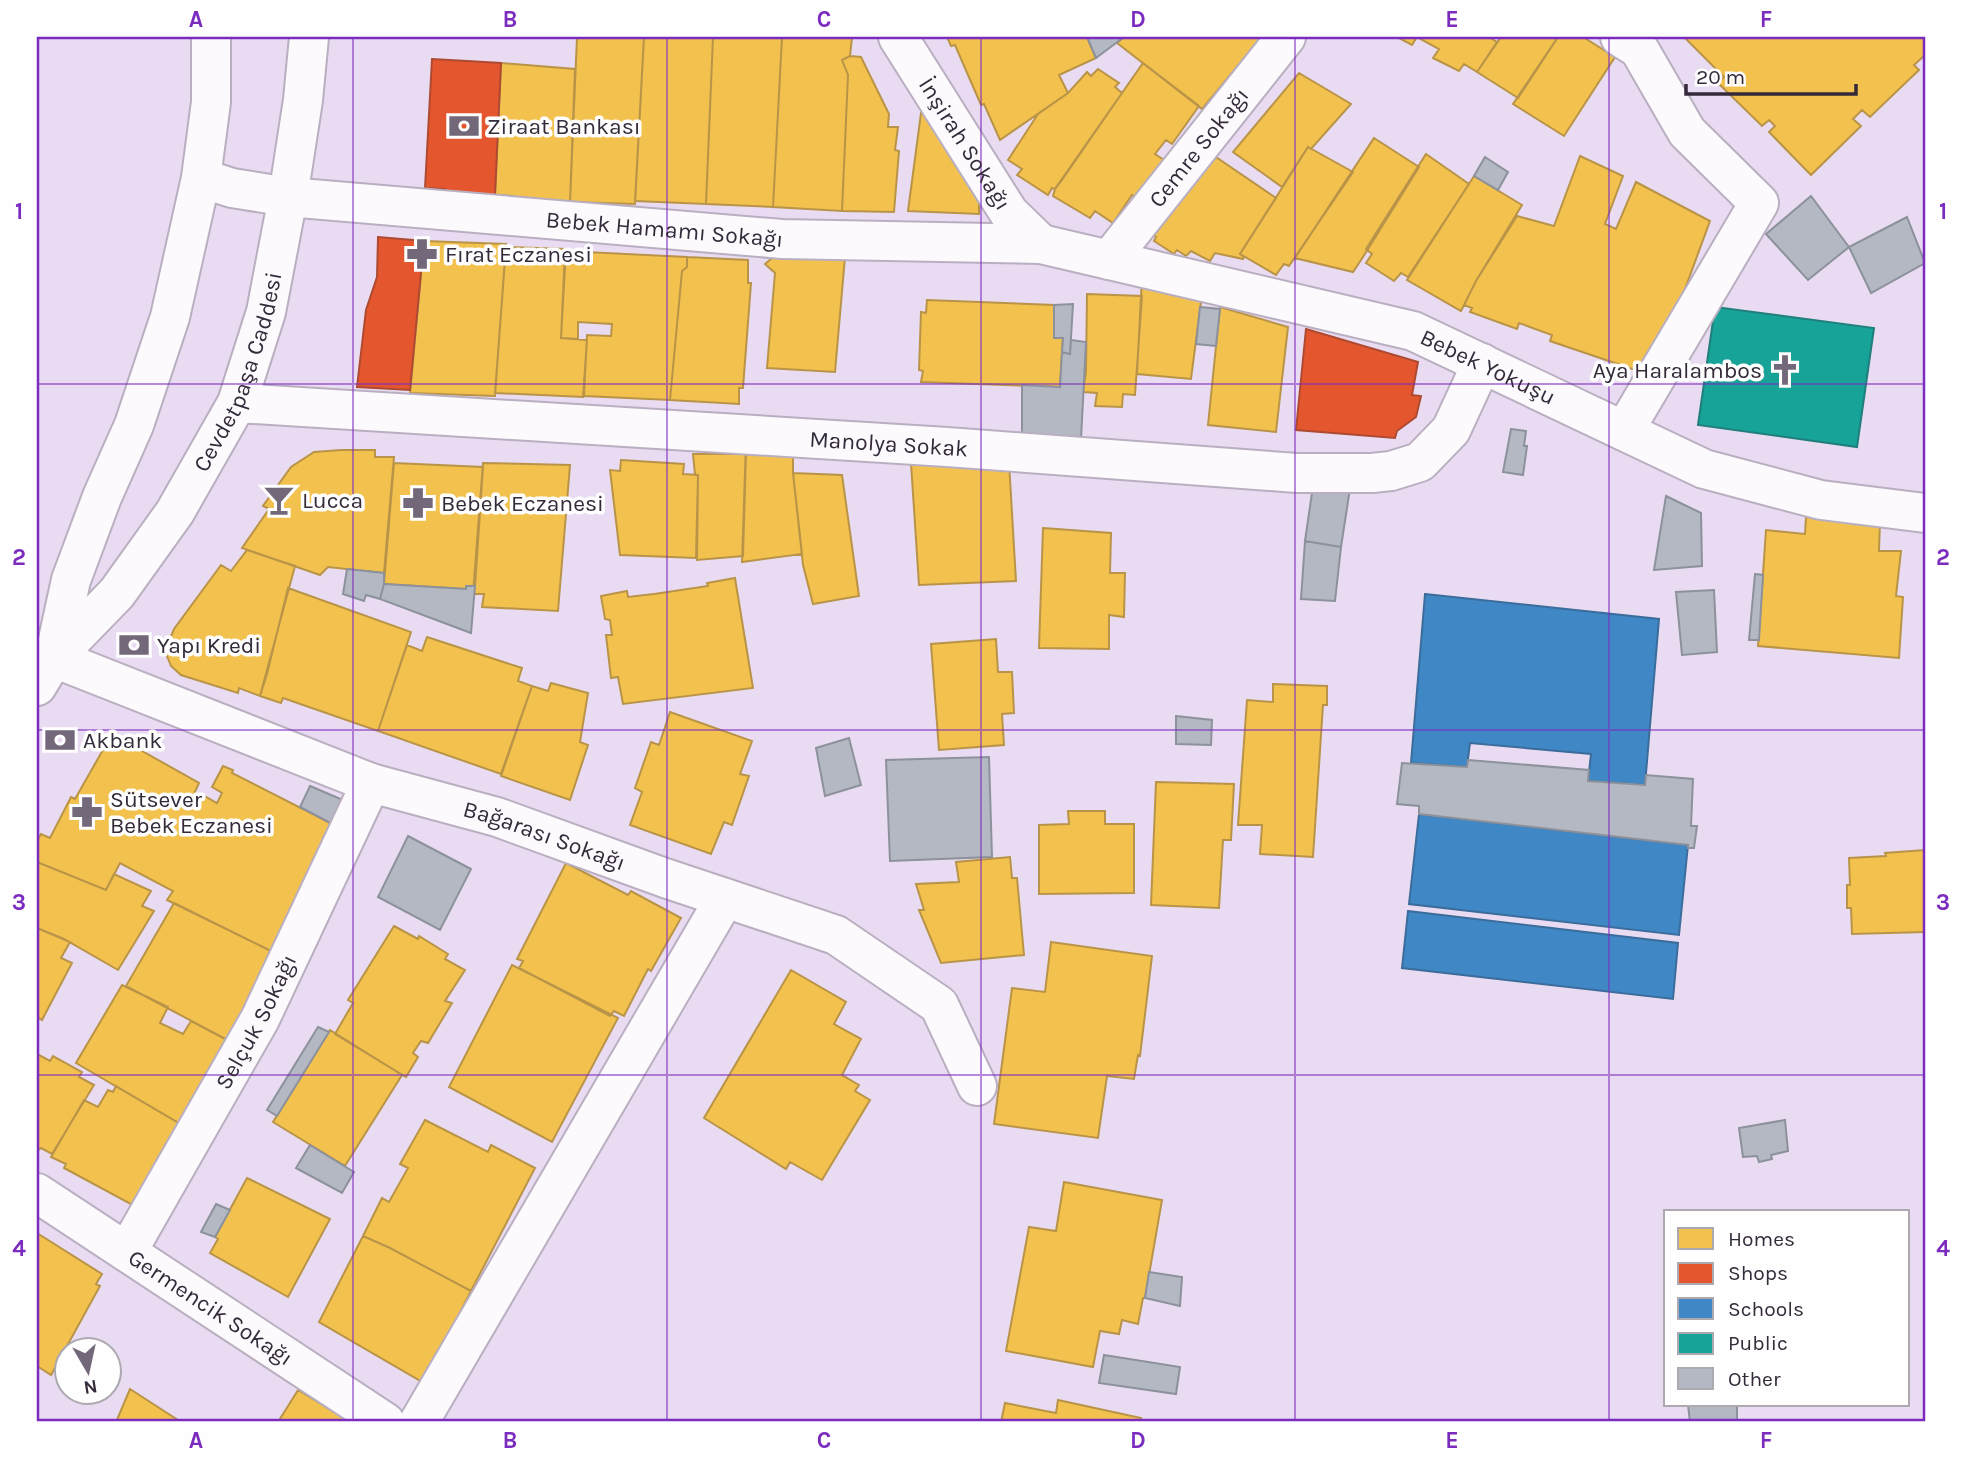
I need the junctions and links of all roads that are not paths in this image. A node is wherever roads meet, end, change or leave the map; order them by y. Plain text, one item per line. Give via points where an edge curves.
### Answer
1 (211, 37) edge
2 (309, 37) edge
3 (898, 37) edge
4 (1286, 37) edge
5 (1637, 41) edge
6 (201, 178) junction
7 (288, 197) junction
8 (1041, 244) junction
9 (1109, 260) junction
10 (1482, 363) junction
11 (237, 404) junction
12 (1624, 431) junction
13 (1925, 513) edge
14 (46, 672) edge
15 (371, 783) junction
16 (726, 898) junction
17 (977, 1086) dead end
18 (37, 1193) edge
19 (127, 1252) junction
20 (385, 1422) edge
21 (419, 1422) edge

1 - 6 street via 211,102
2 - 7 street, Cevdetpaşa Caddesi
3 - 8 street, İnşirah Sokağı via 1009,213
4 - 9 street, Cemre Sokağı
5 - 12 street via 1687,132 1759,203
6 - 7 street, Bebek Hamamı Sokağı
6 - 14 street via 170,317 134,425 71,580
7 - 8 street, Bebek Hamamı Sokağı via 782,239
7 - 11 street, Cevdetpaşa Caddesi via 266,312
8 - 9 street, Bebek Yokuşu
9 - 10 street, Bebek Yokuşu via 1413,331
10 - 11 street, Manolya Sokak via 1451,430 1420,462 1372,472 1297,473
10 - 12 street, Bebek Yokuşu
11 - 14 street, Cevdetpaşa Caddesi via 175,512 125,583
12 - 13 street, Bebek Yokuşu via 1704,469 1821,500
14 - 15 street, Bağarası Sokağı
15 - 16 street, Bağarası Sokağı via 497,817
15 - 19 street, Selçuk Sokağı via 260,1020
16 - 17 street, Bağarası Sokağı via 836,935 939,1005
16 - 21 street
18 - 19 street, Germencik Sokağı
19 - 20 street, Germencik Sokağı

